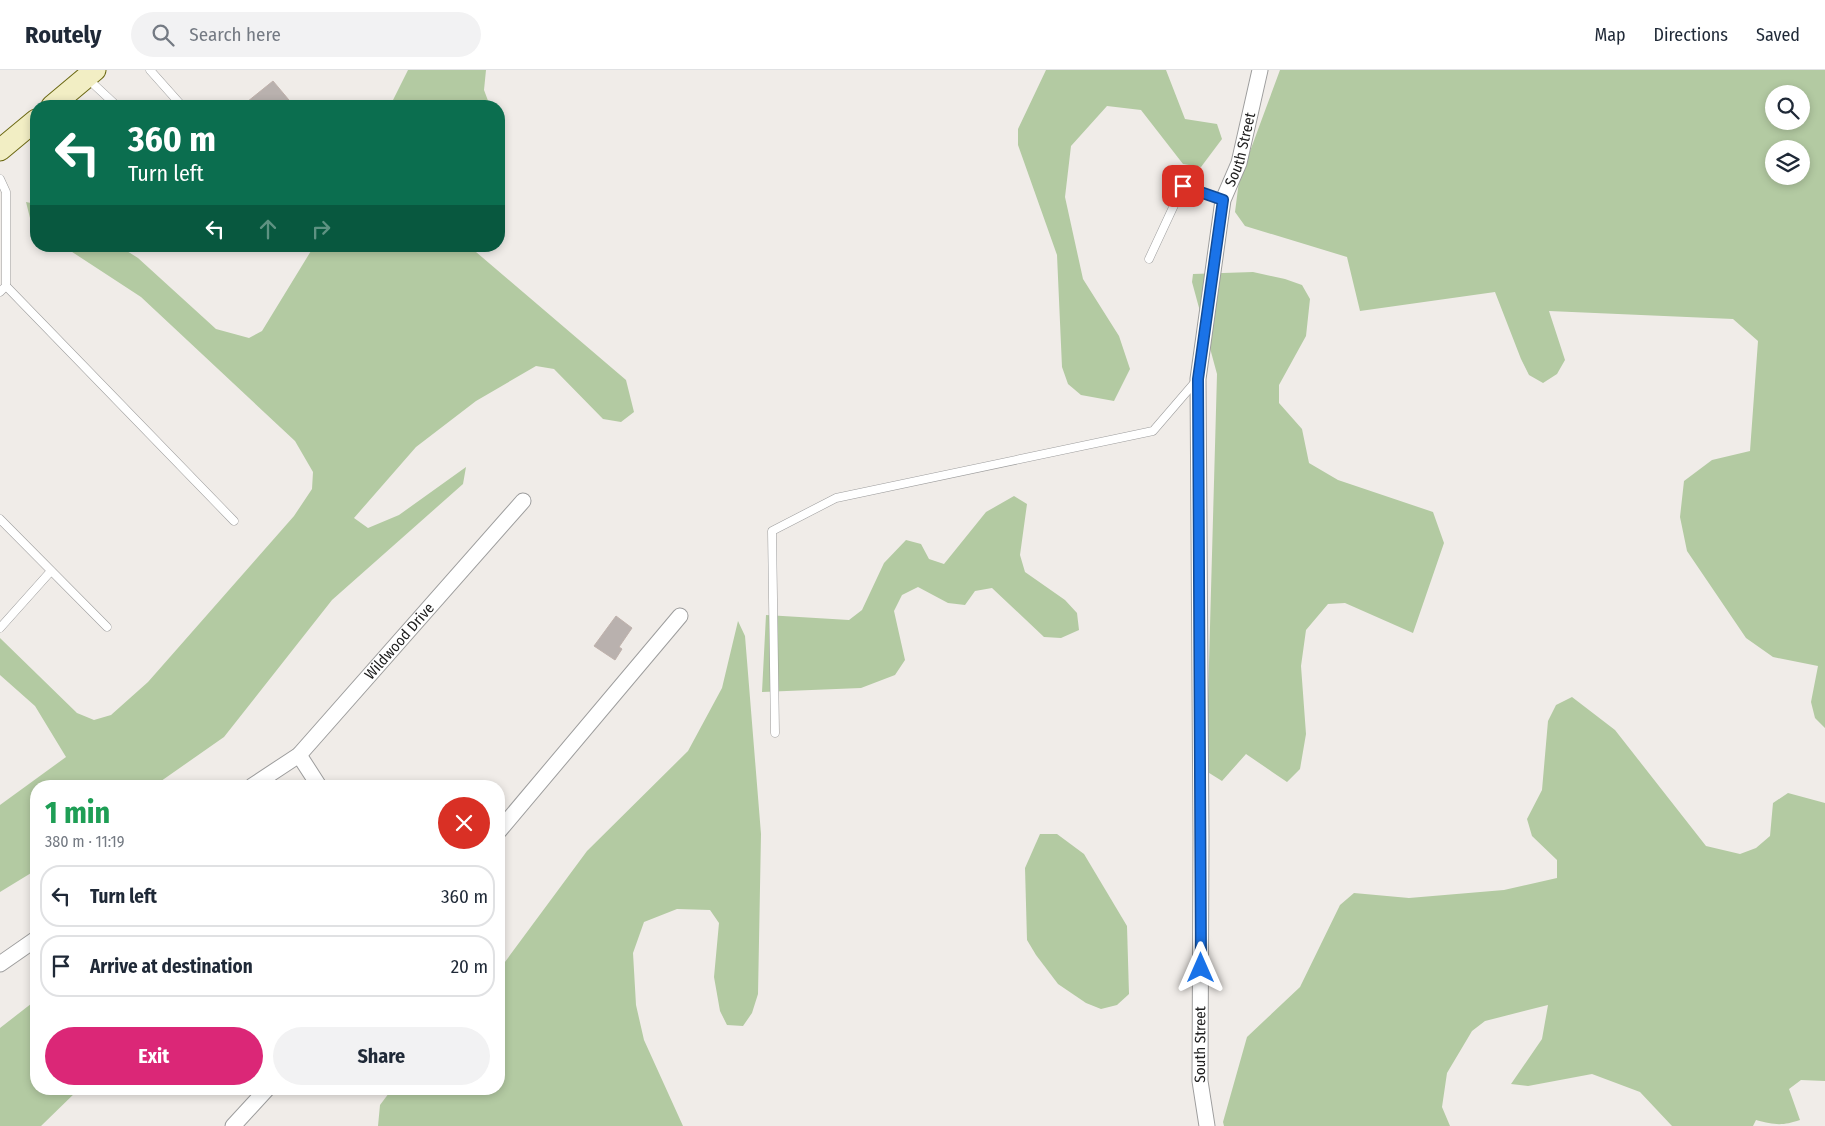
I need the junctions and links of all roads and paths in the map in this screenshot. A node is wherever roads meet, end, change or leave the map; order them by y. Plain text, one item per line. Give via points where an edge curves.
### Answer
1 (150, 70) edge
2 (1260, 70) edge
3 (91, 74) edge
4 (59, 100) edge
5 (112, 100) edge
6 (177, 100) edge
7 (30, 125) edge
8 (0, 150) edge
9 (0, 179) edge
10 (1223, 200) junction
11 (1149, 259) dead end
12 (3, 289) edge
13 (1198, 379) junction
14 (523, 501) dead end
15 (0, 519) edge
16 (234, 521) dead end
17 (51, 571) junction
18 (680, 616) dead end
19 (107, 627) dead end
20 (0, 628) edge
21 (775, 733) dead end
22 (299, 755) junction
23 (261, 780) edge
24 (315, 780) edge
25 (505, 824) edge
26 (30, 942) edge
27 (0, 964) edge
28 (262, 1095) edge
29 (236, 1125) edge
30 (1207, 1126) edge

1 - 6 lane
2 - 10 street, South Street via 1239,163
3 - 4 main road
3 - 5 lane
7 - 8 main road
9 - 12 lane via 6,192
10 - 11 lane via 1183,186
10 - 13 street, South Street
12 - 16 lane
13 - 21 lane via 1153,431 836,498 772,531
13 - 30 street, South Street via 1200,1081
14 - 22 street, Wildwood Drive
15 - 17 lane
17 - 19 lane
17 - 20 lane
18 - 25 street
22 - 23 street, Wildwood Drive
22 - 24 street
26 - 27 street
28 - 29 street

